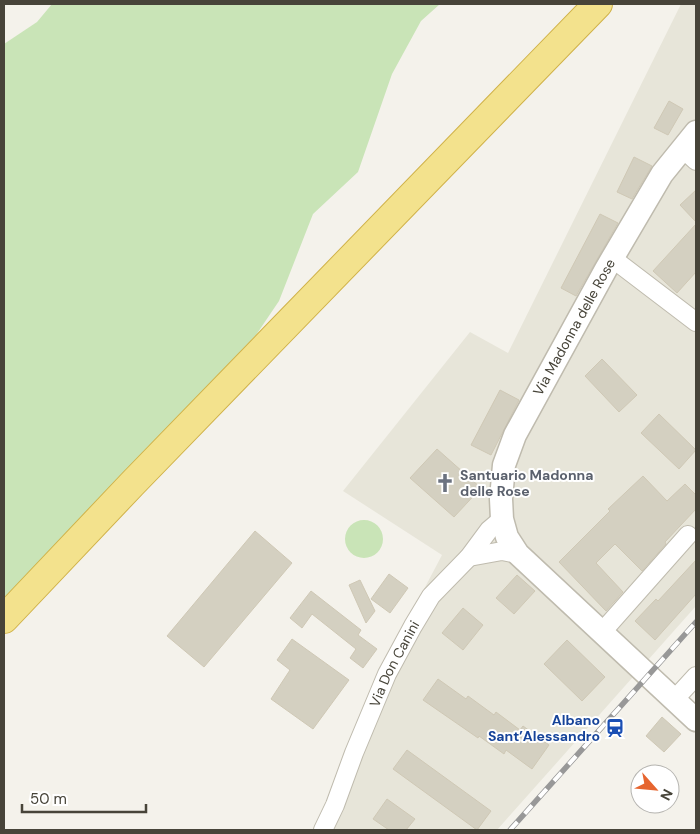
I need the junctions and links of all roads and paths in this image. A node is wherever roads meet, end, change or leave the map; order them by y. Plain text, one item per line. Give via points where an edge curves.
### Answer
1 (598, 4) edge
2 (692, 147) edge
3 (612, 258) junction
4 (696, 322) edge
5 (502, 519) junction
6 (688, 535) dead end
7 (518, 554) junction
8 (469, 557) junction
9 (4, 619) edge
10 (602, 632) junction
11 (696, 676) edge
12 (674, 700) junction
13 (696, 720) edge
14 (323, 830) edge

1 - 9 highway
2 - 3 street, Via Madonna delle Rose via 662,174
3 - 4 street
3 - 5 street, Via Madonna delle Rose via 515,435 504,465
5 - 7 street, Via Madonna delle Rose via 506,537
5 - 8 street, Via Don Canini via 489,530
6 - 10 street
7 - 8 street via 502,551
7 - 10 street, Via Madonna delle Rose
8 - 14 street, Via Don Canini via 431,596 387,674
10 - 12 street, Via Madonna delle Rose
11 - 12 street
12 - 13 street, Via Madonna delle Rose

